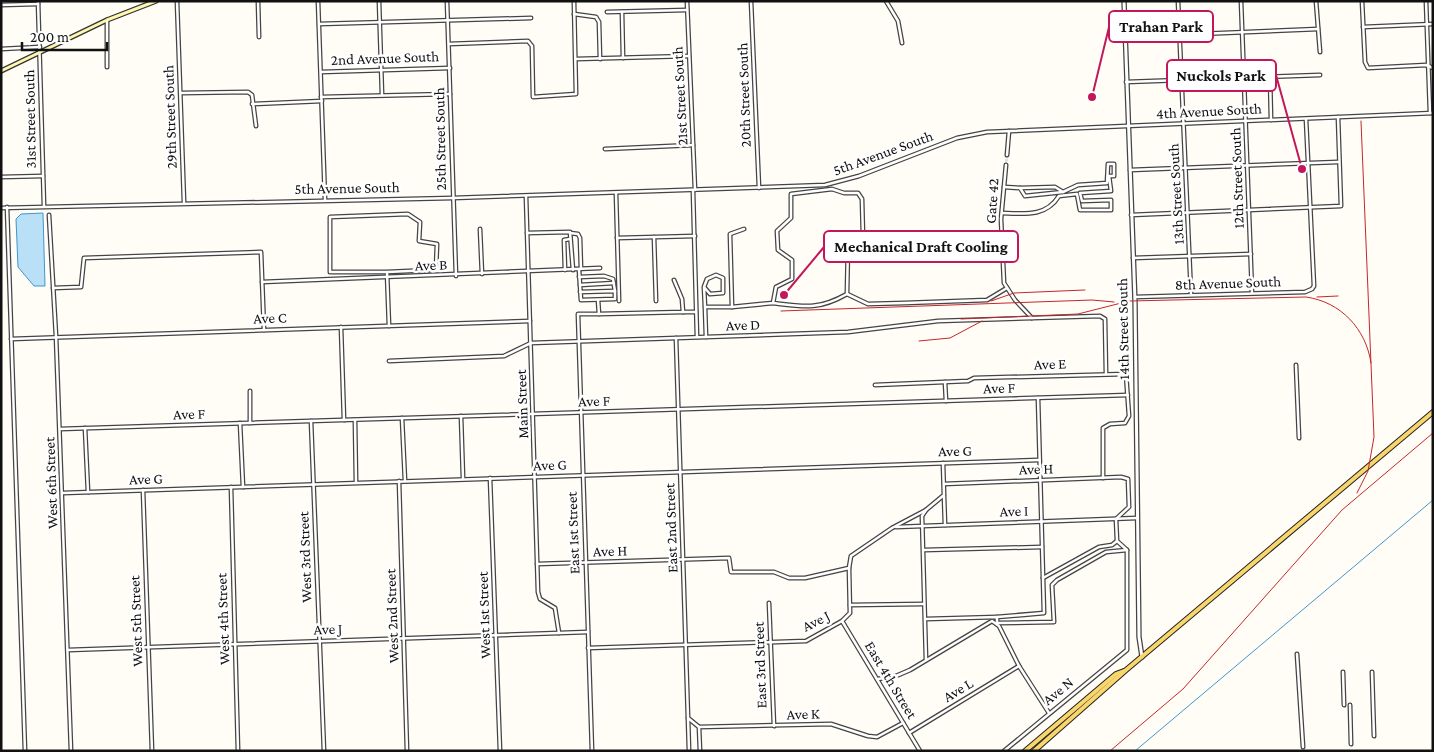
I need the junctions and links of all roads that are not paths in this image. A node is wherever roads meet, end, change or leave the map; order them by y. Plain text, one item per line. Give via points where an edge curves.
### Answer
1 (156, 1) edge
2 (177, 1) edge
3 (258, 1) edge
4 (318, 1) edge
5 (379, 1) edge
6 (447, 1) edge
7 (574, 1) edge
8 (687, 1) edge
9 (751, 1) edge
10 (886, 1) edge
11 (1124, 1) edge
12 (1178, 1) edge
13 (1241, 1) edge
14 (1316, 1) edge
15 (1362, 1) edge
16 (1426, 1) edge
17 (38, 3) edge
18 (1, 5) edge
19 (687, 10) junction
20 (607, 12) dead end
21 (622, 12) junction
22 (574, 14) junction
23 (531, 18) dead end
24 (107, 20) junction
25 (448, 21) junction
26 (380, 22) junction
27 (319, 24) junction
28 (1427, 24) junction
29 (1433, 24) edge
30 (1363, 27) junction
31 (1318, 29) junction
32 (1242, 32) junction
33 (1180, 35) junction
34 (259, 37) dead end
35 (1125, 37) junction
36 (902, 43) dead end
37 (449, 44) junction
38 (1, 49) edge
39 (40, 49) junction
40 (1320, 52) dead end
41 (689, 56) junction
42 (623, 58) junction
43 (600, 59) junction
44 (576, 60) junction
45 (1428, 66) junction
46 (107, 67) dead end
47 (450, 68) junction
48 (1433, 68) edge
49 (381, 70) junction
50 (1, 71) edge
51 (321, 72) junction
52 (1320, 75) dead end
53 (1270, 77) junction
54 (1244, 78) junction
55 (1182, 80) junction
56 (1126, 82) junction
57 (181, 93) junction
58 (450, 94) junction
59 (382, 95) junction
60 (322, 97) junction
61 (322, 102) junction
62 (252, 104) junction
63 (1432, 113) edge
64 (1338, 117) junction
65 (1306, 118) junction
66 (1271, 120) junction
67 (1246, 121) junction
68 (1184, 124) junction
69 (256, 126) dead end
70 (1128, 126) junction
71 (1009, 131) junction
72 (987, 132) joint
73 (694, 145) junction
74 (605, 149) dead end
75 (1007, 154) tunnel mouth
76 (1338, 162) junction
77 (1308, 163) junction
78 (1006, 164) tunnel mouth
79 (1247, 165) junction
80 (1186, 168) junction
81 (1129, 170) junction
82 (43, 176) junction
83 (1, 177) edge
84 (1004, 187) junction
85 (759, 188) junction
86 (1020, 188) junction
87 (694, 191) junction
88 (1063, 192) junction
89 (616, 193) junction
90 (526, 196) junction
91 (453, 198) junction
92 (325, 200) junction
93 (184, 202) junction
94 (44, 206) junction
95 (7, 207) junction
96 (1310, 207) junction
97 (1, 208) edge
98 (1249, 210) junction
99 (1188, 212) junction
100 (1002, 213) junction
101 (49, 215) dead end
102 (1131, 215) junction
103 (480, 229) dead end
104 (744, 229) dead end
105 (570, 232) junction
106 (527, 233) junction
107 (695, 236) junction
108 (654, 237) junction
109 (617, 238) junction
110 (570, 239) junction
111 (1251, 254) junction
112 (1190, 256) junction
113 (1133, 258) junction
114 (600, 268) dead end
115 (565, 270) junction
116 (572, 270) junction
117 (580, 270) junction
118 (386, 272) junction
119 (528, 272) junction
120 (482, 274) junction
121 (456, 276) junction
122 (579, 277) junction
123 (387, 278) junction
124 (674, 280) dead end
125 (262, 282) junction
126 (614, 283) junction
127 (580, 285) junction
128 (704, 287) junction
129 (53, 288) junction
130 (1007, 288) junction
131 (615, 291) junction
132 (580, 292) junction
133 (1252, 293) junction
134 (847, 294) junction
135 (1192, 295) junction
136 (1135, 297) junction
137 (598, 300) junction
138 (656, 301) dead end
139 (619, 302) dead end
140 (774, 304) junction
141 (705, 307) junction
142 (732, 307) junction
143 (683, 312) junction
144 (696, 312) junction
145 (599, 314) junction
146 (1032, 318) junction
147 (530, 321) junction
148 (389, 326) junction
149 (341, 327) junction
150 (264, 330) junction
151 (56, 336) junction
152 (697, 337) junction
153 (706, 337) junction
154 (676, 338) junction
155 (11, 339) junction
156 (578, 342) junction
157 (531, 343) junction
158 (389, 361) dead end
159 (1296, 365) dead end
160 (1106, 374) junction
161 (945, 382) junction
162 (875, 385) dead end
163 (250, 391) dead end
164 (1128, 395) junction
165 (1038, 398) junction
166 (946, 401) junction
167 (679, 409) junction
168 (581, 412) junction
169 (1433, 412) edge
170 (533, 414) junction
171 (461, 416) junction
172 (402, 418) junction
173 (344, 420) junction
174 (355, 420) junction
175 (311, 422) junction
176 (250, 423) junction
177 (240, 424) junction
178 (85, 428) junction
179 (60, 429) junction
180 (1299, 438) dead end
181 (1039, 460) junction
182 (943, 462) junction
183 (681, 471) junction
184 (583, 475) junction
185 (535, 476) junction
186 (463, 478) junction
187 (490, 478) junction
188 (1103, 478) junction
189 (405, 480) junction
190 (1040, 480) junction
191 (399, 481) junction
192 (356, 482) junction
193 (314, 484) junction
194 (944, 484) junction
195 (243, 487) junction
196 (231, 488) junction
197 (142, 490) junction
198 (88, 492) junction
199 (63, 493) junction
200 (944, 495) junction
201 (926, 510) junction
202 (1137, 518) junction
203 (1116, 519) junction
204 (1041, 521) junction
205 (945, 525) junction
206 (923, 526) junction
207 (892, 528) junction
208 (1117, 541) junction
209 (1042, 547) junction
210 (924, 550) junction
211 (1127, 550) junction
212 (683, 559) junction
213 (586, 563) junction
214 (538, 564) junction
215 (849, 568) junction
216 (1043, 578) junction
217 (769, 604) dead end
218 (924, 604) junction
219 (850, 605) junction
220 (997, 617) junction
221 (926, 619) junction
222 (842, 621) junction
223 (996, 623) junction
224 (588, 632) junction
225 (559, 633) junction
226 (496, 635) junction
227 (404, 638) junction
228 (319, 641) junction
229 (771, 642) junction
230 (234, 644) junction
231 (686, 645) junction
232 (148, 646) junction
233 (588, 648) junction
234 (68, 650) junction
235 (1298, 654) dead end
236 (1142, 657) junction
237 (926, 660) junction
238 (1019, 666) junction
239 (1126, 670) junction
240 (1343, 672) dead end
241 (1372, 672) dead end
242 (878, 679) junction
243 (1344, 705) dead end
244 (1350, 705) dead end
245 (1049, 714) junction
246 (688, 718) junction
247 (903, 723) junction
248 (699, 726) junction
249 (774, 726) junction
250 (909, 733) junction
251 (1374, 736) dead end
252 (1351, 744) dead end
253 (1303, 747) dead end
254 (26, 751) edge
255 (71, 751) edge
256 (152, 751) edge
257 (238, 751) edge
258 (324, 751) edge
259 (407, 751) edge
260 (500, 751) edge
261 (592, 751) edge
262 (690, 751) edge
263 (700, 751) edge
264 (920, 751) edge
265 (1004, 751) edge
266 (1025, 751) edge
267 (1034, 751) edge

1 - 24 main road
2 - 57 street, 29th Street South
3 - 34 street
4 - 27 street
5 - 26 street
6 - 25 street, 25th Street South
7 - 22 street
8 - 19 street, 21st Street South
9 - 85 street, 20th Street South
10 - 36 street via 898,21
11 - 35 street, 14th Street South
12 - 33 street, 13th Street South
13 - 32 street, 12th Street South
14 - 31 street
15 - 30 street
16 - 28 street
17 - 18 street
17 - 39 street, 31st Street South
19 - 21 street
19 - 41 street, 21st Street South
20 - 21 street
21 - 42 street
22 - 43 street via 596,17 599,22
22 - 44 street
23 - 25 street
24 - 39 main road
24 - 46 street
25 - 26 street
25 - 37 street, 25th Street South
26 - 27 street
26 - 49 street
27 - 51 street
28 - 29 street
28 - 30 street
28 - 45 street
30 - 45 street via 1368,68
31 - 32 street
31 - 40 street
32 - 33 street
32 - 54 street, 12th Street South
33 - 35 street
33 - 55 street, 13th Street South
35 - 56 street, 14th Street South
37 - 44 street, 2nd Avenue South via 528,41 532,46 533,97 576,94
37 - 47 street, 25th Street South
38 - 39 street
39 - 50 main road
39 - 82 street, 31st Street South
41 - 42 street
41 - 73 street, 21st Street South
42 - 43 street
43 - 44 street
45 - 48 street
45 - 63 street
47 - 49 street, 2nd Avenue South
47 - 58 street, 25th Street South
49 - 51 street, 2nd Avenue South
49 - 59 street
51 - 60 street
52 - 53 street
53 - 54 street
53 - 66 street
54 - 55 street
54 - 67 street, 12th Street South
55 - 56 street
55 - 68 street, 13th Street South
56 - 70 street, 14th Street South
57 - 62 street via 248,92 252,95
57 - 93 street, 29th Street South
58 - 59 street
58 - 91 street, 25th Street South
59 - 60 street
60 - 61 street
61 - 62 street
61 - 92 street
62 - 69 street
63 - 64 street, 4th Avenue South
64 - 65 street, 4th Avenue South
64 - 76 street
65 - 66 street, 4th Avenue South
65 - 77 street
66 - 67 street, 4th Avenue South
67 - 68 street, 4th Avenue South
67 - 79 street, 12th Street South
68 - 70 street, 4th Avenue South
68 - 80 street, 13th Street South
70 - 71 street, 4th Avenue South
70 - 81 street, 14th Street South
71 - 72 street, 4th Avenue South
71 - 75 street
72 - 85 street, 5th Avenue South via 950,140 837,183
73 - 74 street
73 - 87 street, 21st Street South
76 - 77 street
76 - 96 street via 1341,206
77 - 79 street
77 - 96 street
78 - 84 street, Gate 42
79 - 80 street
79 - 98 street, 12th Street South
80 - 81 street
80 - 99 street, 13th Street South
81 - 102 street, 14th Street South
82 - 83 street
82 - 94 street, 31st Street South
84 - 86 street
84 - 100 street, Gate 42
85 - 87 street, 5th Avenue South
86 - 88 street via 1055,187
86 - 88 street via 1025,196
87 - 89 street, 5th Avenue South
87 - 107 street, 21st Street South
88 - 100 street via 1078,185 1107,183 1108,164 1114,164 1114,176 1110,176 1111,191 1080,193 1082,201 1112,200 1111,210 1080,210 1077,194 1069,194 1059,196 1048,210
89 - 90 street, 5th Avenue South
89 - 109 street
90 - 91 street, 5th Avenue South
90 - 106 street, Main Street
91 - 92 street, 5th Avenue South
91 - 121 street, 25th Street South
92 - 93 street, 5th Avenue South
93 - 94 street, 5th Avenue South
94 - 95 street, 5th Avenue South
95 - 97 street, 5th Avenue South
95 - 155 street
96 - 98 street
96 - 133 street, 8th Avenue South via 1314,286 1310,291
98 - 99 street
98 - 111 street, 12th Street South
99 - 102 street
99 - 112 street, 13th Street South
100 - 130 street, Gate 42 via 1004,283
101 - 129 street, West 6th Street
102 - 113 street, 14th Street South
103 - 120 street
104 - 142 street via 730,234
105 - 106 street
105 - 110 street
105 - 117 street via 578,234
106 - 119 street, Main Street
107 - 108 street
107 - 144 street, 21st Street South
108 - 109 street
108 - 138 street
109 - 139 street
110 - 115 street via 564,240
110 - 116 street
111 - 112 street
111 - 133 street, 12th Street South
112 - 113 street
112 - 135 street, 13th Street South
113 - 136 street, 14th Street South
114 - 117 street, Ave B
115 - 116 street, Ave B
115 - 119 street, Ave B
116 - 117 street, Ave B
117 - 122 street
118 - 118 street via 436,268 437,244 419,241 420,222 408,214 330,217 330,272
118 - 123 street
119 - 120 street, Ave B
119 - 147 street, Main Street
120 - 121 street, Ave B
121 - 123 street, Ave B
122 - 126 street via 604,276 614,279
122 - 127 street
123 - 125 street, Ave B
123 - 148 street
124 - 143 street via 682,299
125 - 129 street via 261,252 84,258 81,287
125 - 150 street
126 - 127 street
126 - 131 street
127 - 132 street
128 - 128 street via 710,294 723,293 723,278 716,275 707,279
128 - 141 street
129 - 151 street, West 6th Street
130 - 134 street via 987,300 868,304
130 - 146 street
131 - 132 street
131 - 137 street via 615,299
132 - 137 street via 581,300
133 - 135 street, 8th Avenue South
134 - 140 street via 828,305
134 - 140 street via 848,246 863,237 862,199 858,193 832,190 791,194 791,218 777,231 778,250 792,260 792,279 776,287
135 - 136 street, 8th Avenue South
136 - 202 street, 14th Street South
137 - 145 street
140 - 142 street
141 - 142 street
141 - 153 street
143 - 144 street
143 - 145 street
144 - 152 street, 21st Street South
145 - 156 street, East 1st Street via 578,314
146 - 153 street, Ave D via 938,321 848,332
146 - 160 street, Ave D via 1100,316 1105,319
147 - 148 street, Ave C
147 - 157 street, Main Street
148 - 149 street, Ave C
149 - 150 street, Ave C
149 - 173 street
150 - 151 street, Ave C
151 - 155 street, Ave C
151 - 179 street, West 6th Street
152 - 153 street, Ave D
152 - 154 street, Ave D
154 - 156 street, Ave D
154 - 167 street, East 2nd Street
155 - 254 street
156 - 157 street, Ave D
156 - 168 street, East 1st Street
157 - 158 street, Ave D via 504,356
157 - 170 street, Main Street
159 - 180 street
160 - 161 street, Ave E via 974,378
160 - 164 street, Ave E via 1126,374
161 - 162 street, Ave E
161 - 166 street
163 - 176 street
164 - 165 street, Ave F
164 - 188 street via 1129,416 1125,423 1103,428
165 - 166 street, Ave F
165 - 181 street
166 - 167 street, Ave F
167 - 168 street, Ave F
167 - 183 street, East 2nd Street
168 - 170 street, Ave F
168 - 184 street, East 1st Street
169 - 236 main road
170 - 171 street, Ave F
170 - 185 street, Main Street
171 - 172 street, Ave F
171 - 186 street
172 - 174 street, Ave F
172 - 189 street
173 - 174 street, Ave F
173 - 175 street, Ave F
174 - 192 street
175 - 176 street, Ave F
175 - 193 street, West 3rd Street
176 - 177 street, Ave F
177 - 178 street, Ave F
177 - 195 street
178 - 179 street, Ave F
178 - 198 street
179 - 199 street, West 6th Street
181 - 182 street, Ave G
181 - 190 street
182 - 183 street, Ave G
182 - 194 street
183 - 184 street, Ave G
183 - 212 street, East 2nd Street
184 - 185 street, Ave G
184 - 213 street, East 1st Street
185 - 187 street, Ave G
185 - 214 street, Main Street
186 - 187 street, Ave G
186 - 189 street, Ave G
187 - 226 street, West 1st Street
188 - 190 street, Ave H
188 - 203 street, Ave H via 1128,479 1129,507
189 - 191 street, Ave G
190 - 194 street, Ave H
190 - 204 street
191 - 192 street, Ave G
191 - 227 street, West 2nd Street
192 - 193 street, Ave G
193 - 195 street, Ave G
193 - 228 street, West 3rd Street
194 - 200 street
195 - 196 street, Ave G
196 - 197 street, Ave G
196 - 230 street, West 4th Street
197 - 198 street, Ave G
197 - 232 street, West 5th Street
198 - 199 street, Ave G
199 - 234 street, West 6th Street
200 - 201 street
200 - 205 street
201 - 206 street via 922,516
201 - 207 street
202 - 203 street, Ave I
202 - 236 street, 14th Street South
203 - 204 street, Ave I
203 - 208 street
204 - 205 street, Ave I
204 - 209 street
205 - 206 street, Ave I
206 - 207 street, Ave I
206 - 210 street
207 - 215 street via 851,556
208 - 211 street
208 - 216 street via 1098,547
209 - 210 street
209 - 216 street
210 - 218 street
211 - 223 street via 1106,552 1052,585 1054,622
211 - 245 street, Ave N via 1127,650
212 - 213 street, Ave H
212 - 215 street, Ave H via 729,558 731,572 774,572 789,578 817,577
212 - 231 street, East 2nd Street
213 - 214 street, Ave H
213 - 224 street, East 1st Street
214 - 225 street, Main Street via 540,599 555,608
215 - 219 street, Ave J
216 - 220 street via 1044,613
217 - 229 street, East 3rd Street
218 - 219 street
218 - 221 street
219 - 222 street, Ave J via 850,613
220 - 221 street
220 - 223 street
221 - 237 street
222 - 229 street, Ave J via 806,641
222 - 242 street, East 4th Street
223 - 237 street via 988,622
223 - 238 street
224 - 225 street, Ave J
224 - 233 street, East 1st Street
225 - 226 street, Ave J
226 - 227 street, Ave J
226 - 260 street, West 1st Street
227 - 228 street, Ave J
227 - 259 street, West 2nd Street
228 - 230 street, Ave J
228 - 258 street, West 3rd Street
229 - 231 street, Ave J
229 - 249 street, East 3rd Street
230 - 232 street, Ave J
230 - 257 street, West 4th Street
231 - 233 street, Ave J
231 - 246 street, East 2nd Street
232 - 234 street, Ave J
232 - 256 street, West 5th Street
233 - 261 street, East 1st Street
234 - 255 street, West 6th Street
235 - 253 street
236 - 239 main road
237 - 242 street via 896,676
238 - 245 street
238 - 250 street, Ave L
239 - 266 main road via 1116,674
239 - 267 main road
240 - 243 street
241 - 251 street
242 - 247 street, East 4th Street
244 - 252 street
245 - 265 street, Ave N
246 - 248 street
246 - 262 street, East 2nd Street
247 - 249 street, Ave K via 877,737 831,724
247 - 250 street, East 4th Street
248 - 249 street, Ave K
248 - 263 street
250 - 264 street, East 4th Street

